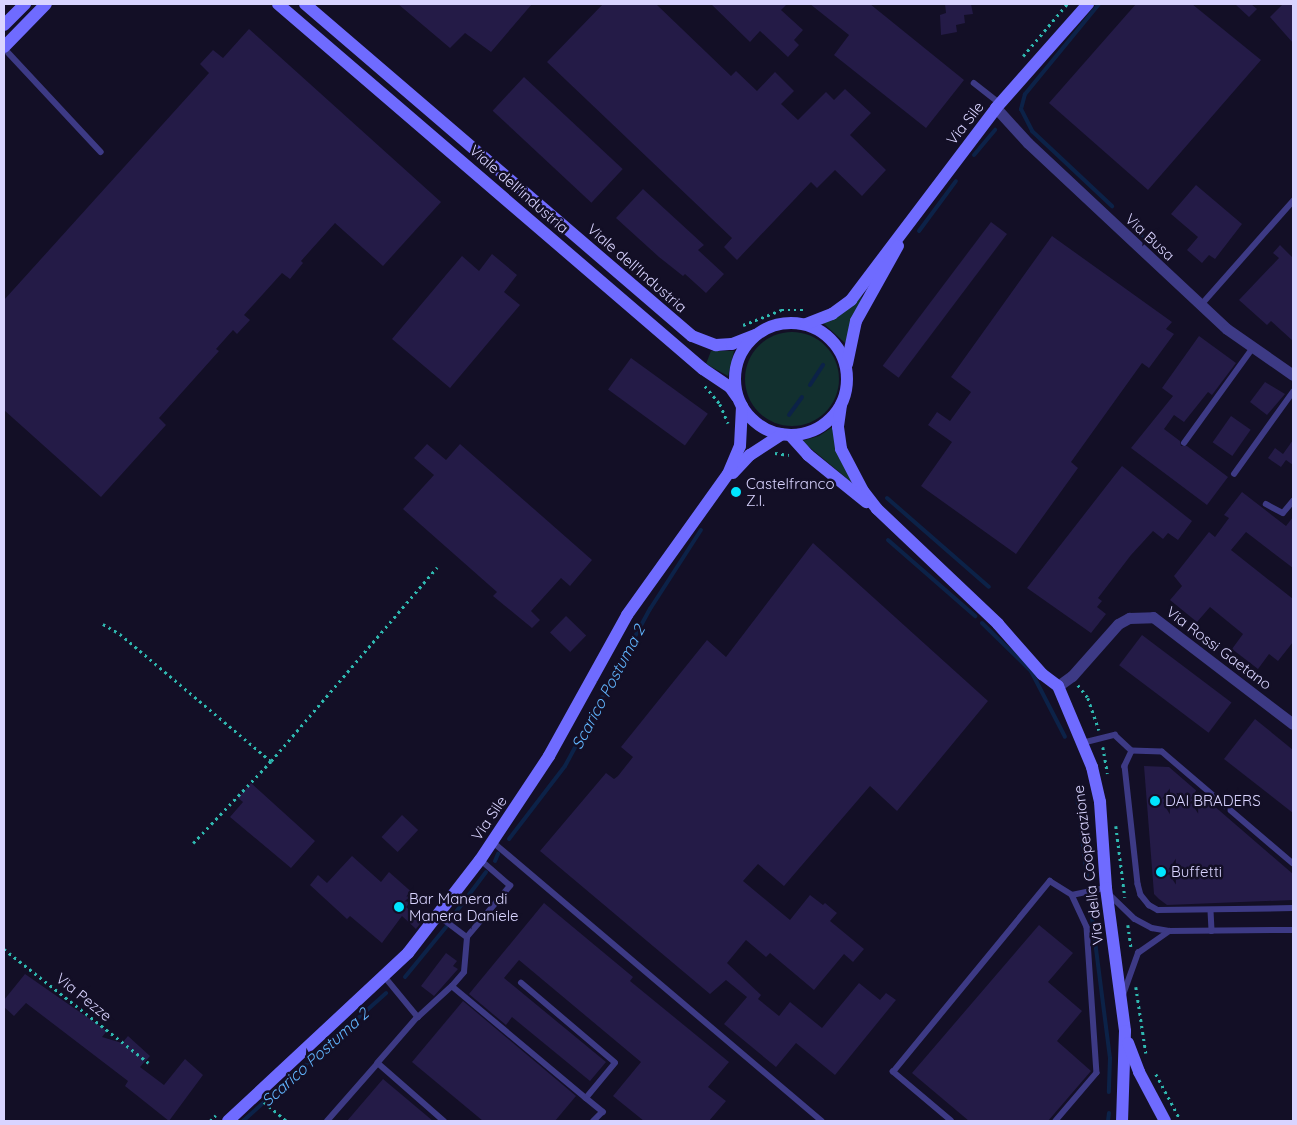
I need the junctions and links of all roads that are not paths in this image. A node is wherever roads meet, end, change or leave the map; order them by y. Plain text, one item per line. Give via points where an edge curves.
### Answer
1 (25, 4) edge
2 (46, 4) edge
3 (278, 4) edge
4 (306, 4) edge
5 (1078, 4) edge
6 (1088, 4) edge
7 (4, 25) edge
8 (1055, 38) junction
9 (4, 47) edge
10 (974, 83) dead end
11 (998, 106) junction
12 (101, 152) dead end
13 (1293, 201) edge
14 (904, 231) junction
15 (877, 264) junction
16 (1201, 305) junction
17 (863, 306) junction
18 (806, 324) junction
19 (756, 335) junction
20 (1252, 349) junction
21 (847, 369) junction
22 (1293, 375) edge
23 (1293, 392) edge
24 (740, 402) junction
25 (841, 405) junction
26 (786, 435) junction
27 (1184, 442) dead end
28 (1234, 474) dead end
29 (720, 487) junction
30 (1293, 501) edge
31 (1266, 504) dead end
32 (877, 509) junction
33 (1058, 686) junction
34 (1293, 724) edge
35 (1080, 743) junction
36 (1132, 751) junction
37 (493, 842) junction
38 (480, 860) junction
39 (1293, 864) edge
40 (1107, 890) junction
41 (1072, 895) junction
42 (1293, 908) edge
43 (1211, 911) junction
44 (439, 916) junction
45 (1212, 930) junction
46 (1293, 930) edge
47 (1169, 931) junction
48 (467, 937) junction
49 (385, 977) junction
50 (522, 983) dead end
51 (452, 986) junction
52 (1121, 1003) junction
53 (418, 1017) junction
54 (1125, 1031) junction
55 (378, 1063) junction
56 (586, 1098) junction
57 (228, 1121) edge
58 (327, 1121) edge
59 (444, 1121) edge
60 (594, 1121) edge
61 (822, 1121) edge
62 (951, 1121) edge
63 (1056, 1121) edge
64 (1122, 1121) edge
65 (1165, 1121) edge

1 - 7 street
2 - 9 street
3 - 24 street, Viale dell'industria via 704,369 730,387
4 - 19 street, Viale dell'Industria via 692,336 716,346
5 - 8 street, Via Sile
6 - 8 street, Via Sile
8 - 11 street, Via Sile
9 - 12 lane
10 - 11 lane
11 - 14 street, Via Sile
11 - 16 street, Via Busa via 1041,156
13 - 16 lane
14 - 15 street, Via Sile
14 - 17 street, Via Sile via 888,267
15 - 17 lane via 879,270 866,291
15 - 18 street, Via Sile via 844,306
16 - 20 street, Via Busa
17 - 21 street, Via Sile via 851,333
18 - 19 street via 780,324
18 - 21 street via 836,344
19 - 24 street via 744,347 737,363 734,380
20 - 22 street, Via Busa
20 - 27 lane
21 - 25 street via 847,387
23 - 28 lane
24 - 26 street via 756,423
24 - 29 street, Via Sile via 740,446
25 - 26 street via 831,419 816,429
25 - 32 street, Via della Cooperazione via 838,430 843,455
26 - 29 street, Via Sile via 750,455
26 - 32 street, Via della Cooperazione
29 - 37 street, Via Sile via 628,615 549,756
30 - 31 lane via 1284,513
32 - 33 street, Via della Cooperazione via 998,624 1042,674
33 - 34 street, Via Rossi Gaetano via 1072,676 1118,624 1129,618 1153,617
33 - 35 street, Via della Cooperazione
35 - 36 lane via 1115,735
35 - 40 street, Via della Cooperazione via 1092,767 1100,802
36 - 39 lane via 1162,752
36 - 43 lane via 1125,766 1141,895 1158,910
37 - 38 street, Via Sile
37 - 61 lane
38 - 44 street, Via Sile
38 - 48 lane via 510,886
40 - 41 lane
40 - 47 lane via 1142,924
40 - 52 street, Via della Cooperazione
41 - 62 lane via 1050,881 893,1072
41 - 63 lane via 1087,927 1097,1073
42 - 43 lane
43 - 45 lane
44 - 48 lane
44 - 49 street, Via Sile
45 - 46 lane
45 - 47 lane
47 - 52 lane via 1138,952
48 - 51 lane via 464,972
49 - 53 lane
49 - 57 street, Via Sile
50 - 56 lane via 614,1063
51 - 53 lane
51 - 56 lane
52 - 54 street, Via della Cooperazione
53 - 55 lane
54 - 64 street, Via della Cooperazione
54 - 65 street, Via della Cooperazione via 1139,1072
55 - 58 lane
55 - 59 lane
56 - 60 lane via 602,1112

